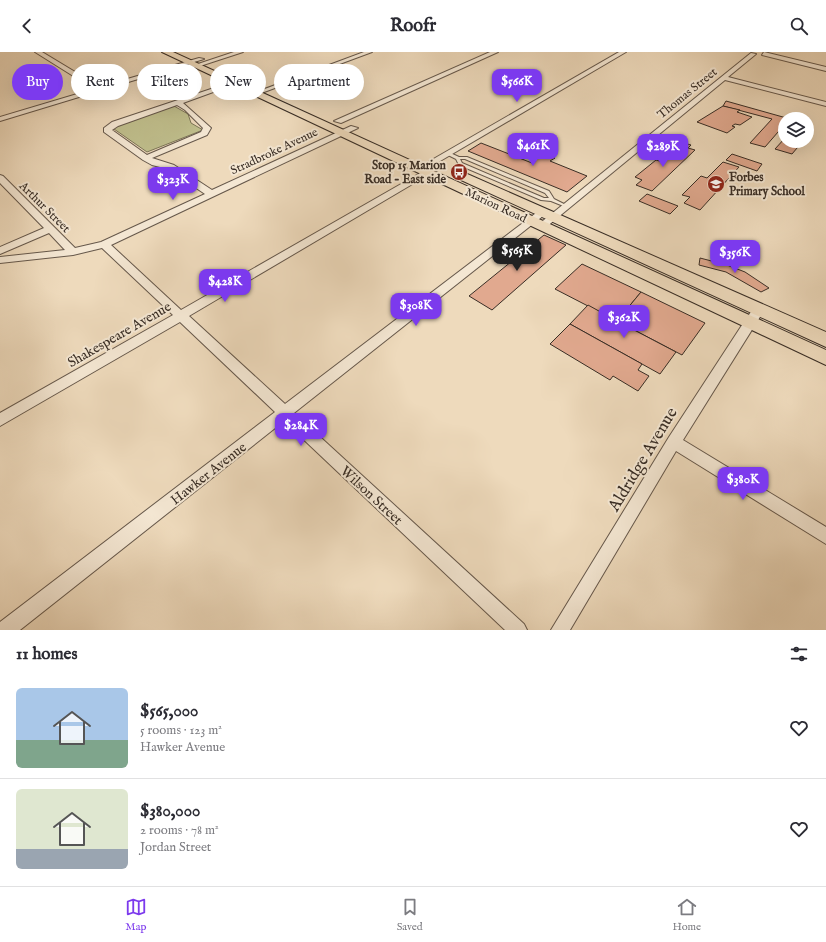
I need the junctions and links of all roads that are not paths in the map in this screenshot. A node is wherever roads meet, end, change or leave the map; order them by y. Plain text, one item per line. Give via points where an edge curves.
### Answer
1 (38, 52) edge
2 (166, 52) edge
3 (185, 52) edge
4 (240, 52) edge
5 (369, 52) edge
6 (495, 52) edge
7 (623, 52) edge
8 (751, 53) edge
9 (763, 53) edge
10 (198, 62) junction
11 (210, 66) edge
12 (826, 69) edge
13 (210, 70) edge
14 (71, 72) edge
15 (724, 78) junction
16 (129, 81) edge
17 (267, 89) joint
18 (210, 92) edge
19 (71, 97) edge
20 (266, 99) edge
21 (178, 104) junction
22 (826, 104) edge
23 (0, 119) edge
24 (338, 121) junction
25 (354, 128) junction
26 (343, 134) junction
27 (447, 154) junction
28 (146, 158) junction
29 (458, 158) junction
30 (429, 168) junction
31 (0, 178) edge
32 (212, 194) junction
33 (552, 200) junction
34 (566, 206) junction
35 (543, 219) junction
36 (50, 229) junction
37 (104, 244) junction
38 (0, 251) edge
39 (73, 252) junction
40 (0, 260) edge
41 (181, 316) junction
42 (754, 316) junction
43 (826, 340) edge
44 (826, 358) edge
45 (285, 414) junction
46 (0, 420) edge
47 (674, 442) junction
48 (826, 536) edge
49 (5, 630) edge
50 (518, 630) edge
51 (560, 630) edge

1 - 14 street
2 - 10 main road, Marion Road
3 - 10 main road, Marion Road
4 - 10 street
5 - 17 street
6 - 24 street
7 - 27 street, Shakespeare Avenue
8 - 9 street
8 - 15 street, Thomas Street
9 - 12 street
10 - 11 main road, Marion Road
10 - 13 main road, Marion Road
10 - 16 street
15 - 22 street
15 - 34 street, Thomas Street
17 - 24 main road, Marion Road
18 - 21 street
19 - 23 street
20 - 26 main road, Marion Road
21 - 28 street via 194,113 197,121 206,128 204,133
21 - 28 street via 115,124 107,130
24 - 25 main road, Marion Road
25 - 26 street, Stradbroke Avenue
25 - 30 main road, Marion Road
26 - 30 main road, Marion Road
26 - 32 street, Stradbroke Avenue
27 - 29 lane
27 - 30 street, Shakespeare Avenue
28 - 32 street via 171,167
29 - 33 lane via 466,158 547,192
29 - 33 lane via 460,164 543,199
30 - 35 main road, Marion Road
30 - 41 street, Shakespeare Avenue
31 - 36 street, Arthur Street
32 - 37 street, Stradbroke Avenue
33 - 34 lane
34 - 35 street, Thomas Street
35 - 42 main road, Marion Road
35 - 45 street, Hawker Avenue
36 - 38 street
36 - 39 street, Arthur Street
37 - 39 street, Stradbroke Avenue
37 - 41 street, Wilson Street
39 - 40 street, Stradbroke Avenue
41 - 45 street, Wilson Street
41 - 46 street, Shakespeare Avenue
42 - 43 main road, Marion Road
42 - 44 main road, Marion Road
42 - 47 street, Aldridge Avenue
45 - 49 street, Hawker Avenue
45 - 50 street, Wilson Street
47 - 48 street
47 - 51 street, Aldridge Avenue

